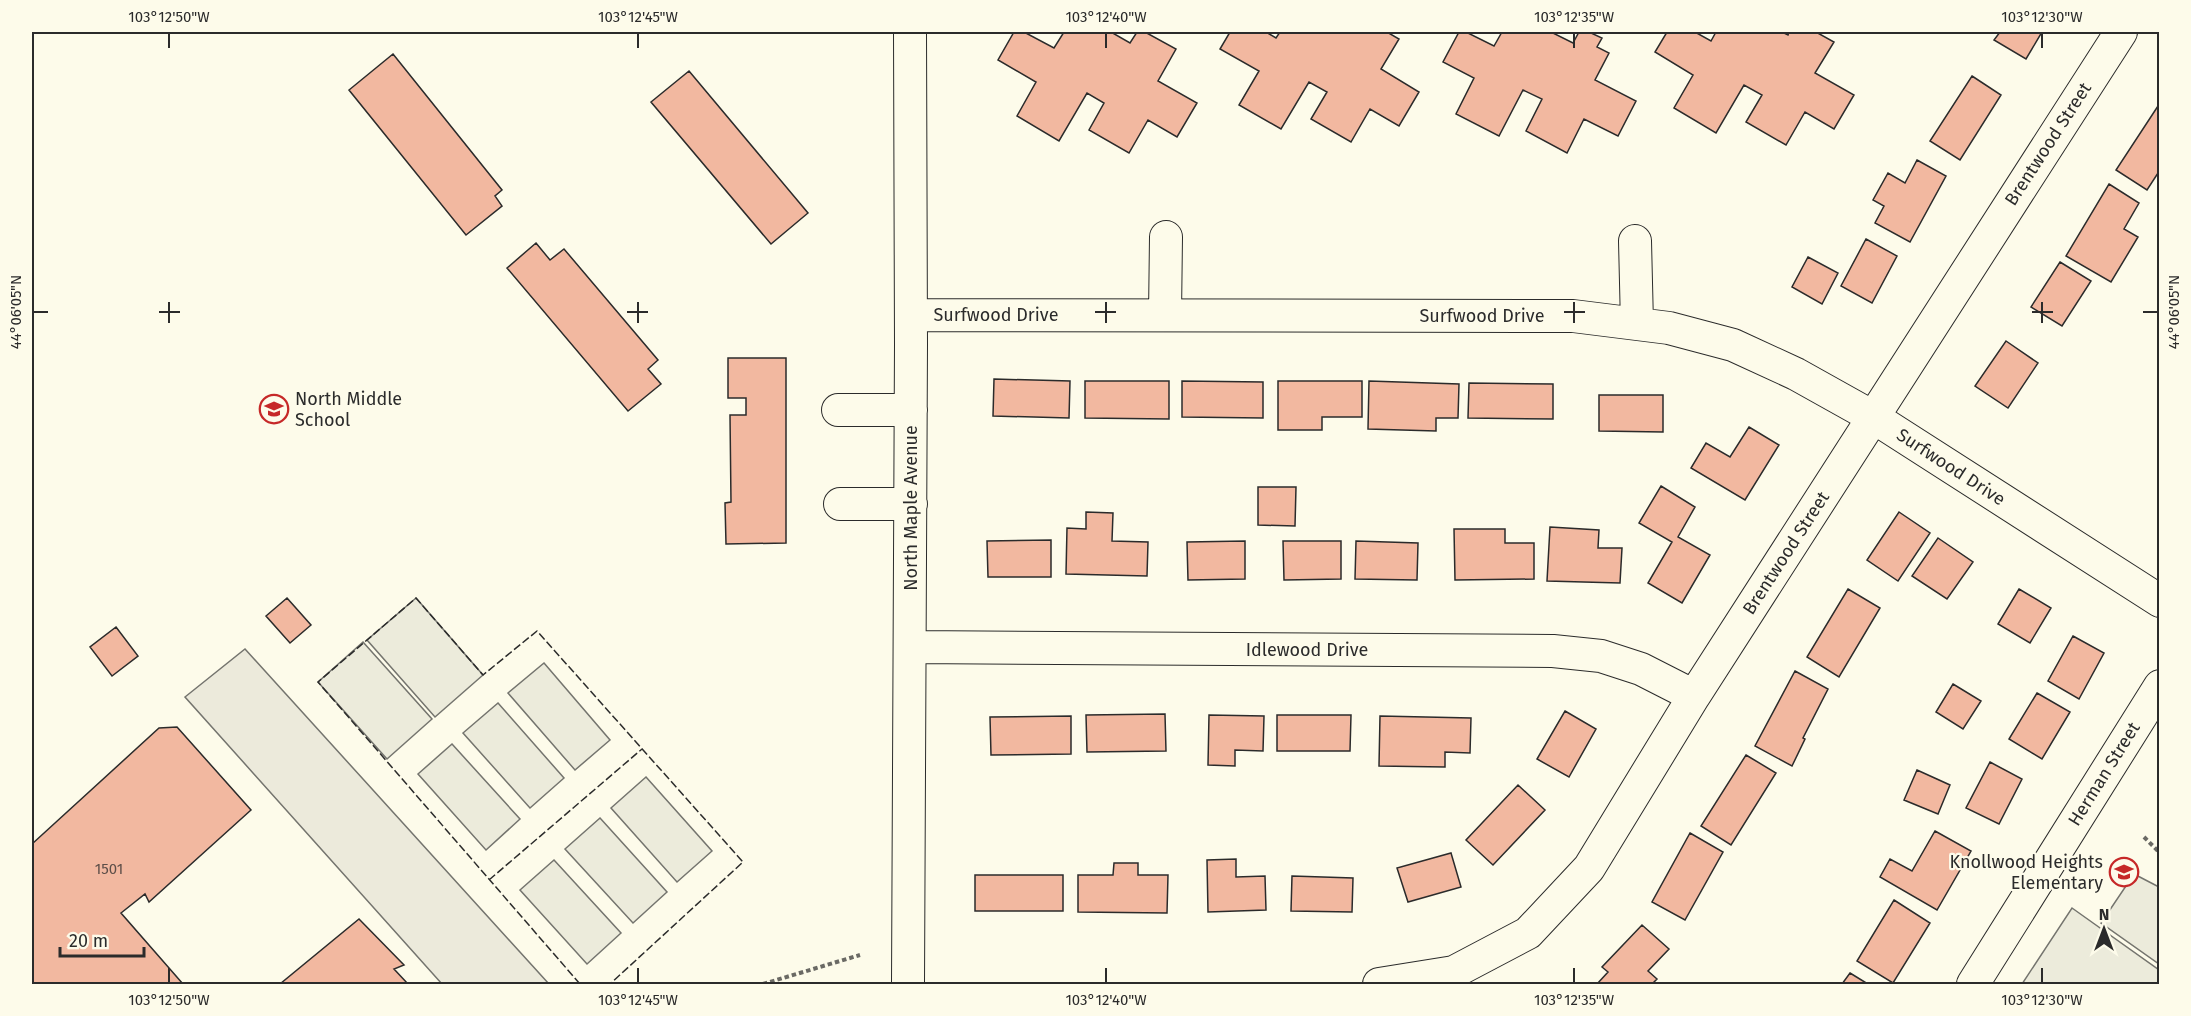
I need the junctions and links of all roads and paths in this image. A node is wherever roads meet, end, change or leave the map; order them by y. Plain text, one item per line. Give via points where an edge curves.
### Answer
1 (910, 32) edge
2 (2121, 32) edge
3 (1166, 237) dead end
4 (1635, 241) dead end
5 (911, 315) junction
6 (1164, 315) junction
7 (1637, 324) junction
8 (838, 410) dead end
9 (911, 410) junction
10 (1873, 417) junction
11 (840, 504) dead end
12 (911, 504) junction
13 (2160, 601) edge
14 (911, 647) junction
15 (2160, 686) edge
16 (1694, 696) junction
17 (2144, 837) dead end
18 (2160, 853) edge
19 (860, 955) dead end
20 (763, 984) edge
21 (908, 984) edge
22 (1379, 984) edge
23 (1973, 984) edge

1 - 5 street, North Maple Avenue
2 - 10 street, Brentwood Street
3 - 6 street
4 - 7 street
5 - 6 street, Surfwood Drive
5 - 9 street, North Maple Avenue
6 - 7 street, Surfwood Drive via 1574,316
7 - 10 street, Surfwood Drive via 1733,345 1796,374
8 - 9 street
9 - 12 street, North Maple Avenue
10 - 13 street, Surfwood Drive
10 - 16 street, Brentwood Street
11 - 12 street
12 - 14 street, North Maple Avenue
14 - 16 street, Idlewood Drive via 1553,651 1601,656 1641,669
14 - 21 street, North Maple Avenue
15 - 23 street, Herman Street
16 - 22 street, Brentwood Street via 1589,867 1528,933 1454,972
17 - 18 path
19 - 20 path

